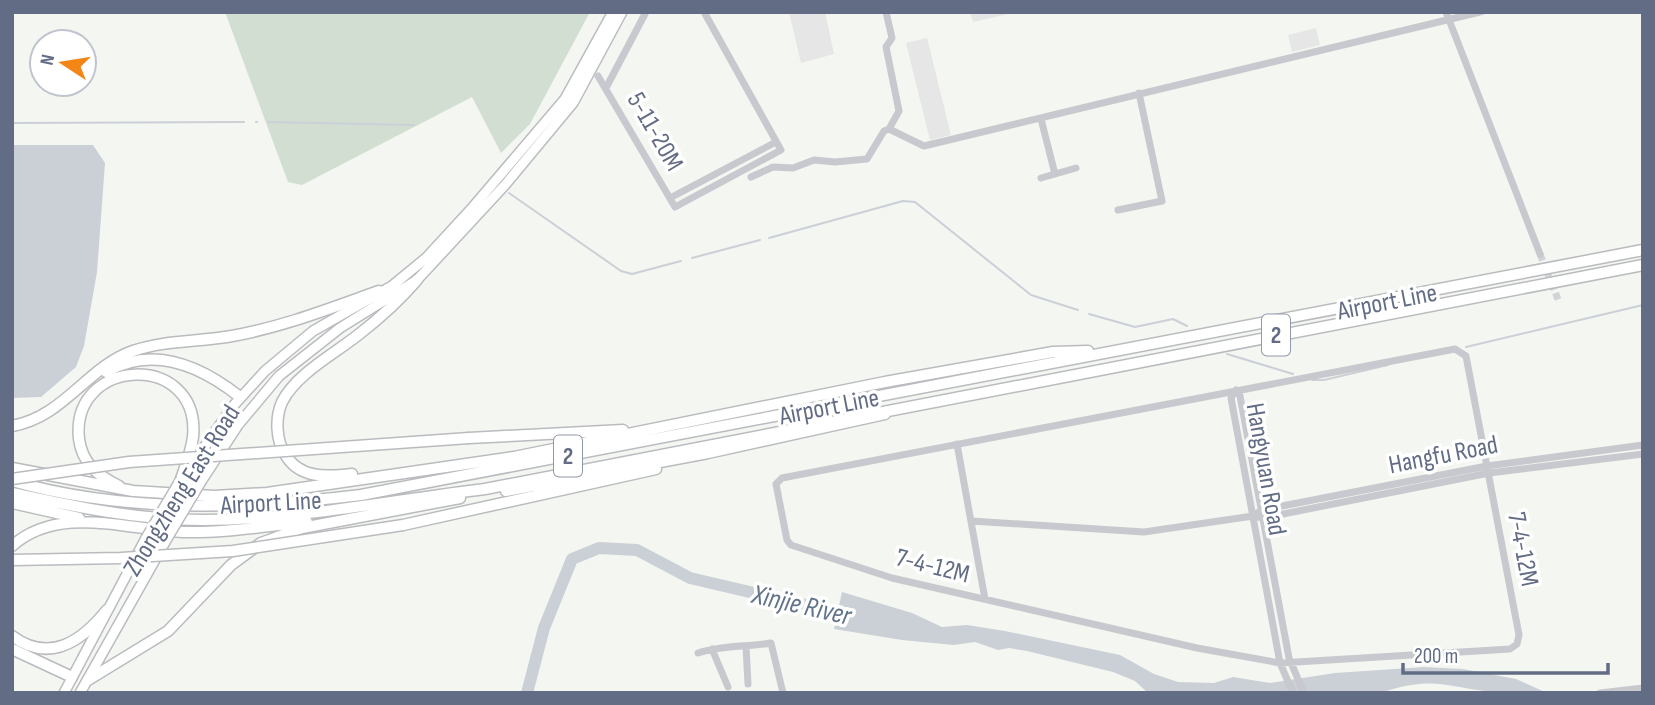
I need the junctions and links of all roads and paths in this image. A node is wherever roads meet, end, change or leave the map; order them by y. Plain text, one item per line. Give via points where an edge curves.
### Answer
1 (613, 12) edge
2 (622, 12) edge
3 (646, 12) edge
4 (704, 12) edge
5 (886, 12) edge
6 (1480, 12) edge
7 (1448, 16) edge
8 (598, 76) dead end
9 (607, 86) junction
10 (1139, 93) junction
11 (1041, 119) junction
12 (889, 129) junction
13 (776, 142) junction
14 (1076, 169) dead end
15 (1055, 174) junction
16 (751, 177) dead end
17 (1041, 178) dead end
18 (670, 198) junction
19 (1118, 210) dead end
20 (1643, 250) edge
21 (1540, 254) tunnel mouth
22 (1643, 265) edge
23 (417, 280) junction
24 (379, 291) junction
25 (1120, 350) junction
26 (85, 385) junction
27 (1236, 390) junction
28 (240, 397) junction
29 (909, 405) junction
30 (251, 407) junction
31 (12, 426) edge
32 (834, 426) junction
33 (645, 430) junction
34 (957, 444) junction
35 (1643, 445) edge
36 (1643, 454) edge
37 (439, 467) junction
38 (12, 468) edge
39 (1488, 469) junction
40 (181, 479) junction
41 (12, 480) edge
42 (133, 491) junction
43 (12, 493) edge
44 (12, 503) edge
45 (1262, 514) junction
46 (1253, 516) junction
47 (356, 517) junction
48 (971, 521) junction
49 (114, 525) junction
50 (12, 546) edge
51 (12, 560) edge
52 (985, 599) junction
53 (107, 610) junction
54 (12, 636) edge
55 (746, 647) junction
56 (12, 649) edge
57 (712, 649) junction
58 (698, 653) dead end
59 (1291, 662) junction
60 (1280, 663) junction
61 (72, 677) junction
62 (86, 682) junction
63 (748, 684) dead end
64 (728, 687) dead end
65 (1638, 689) edge
66 (64, 693) edge
67 (80, 693) edge
68 (783, 693) edge
69 (1293, 693) edge
70 (1304, 693) edge
71 (1600, 693) edge

1 - 24 main road, Zhongzheng East Road via 548,122 426,258
2 - 23 main road, Zhongzheng East Road via 573,103
3 - 9 street
4 - 13 street
5 - 12 street via 892,38 886,47 899,111
6 - 7 street
7 - 10 street
7 - 21 street
8 - 9 street, 5-11-20M
9 - 18 street, 5-11-20M
10 - 11 street
10 - 19 street via 1162,201
11 - 12 street via 924,146
11 - 15 street
12 - 16 street via 867,159 814,160 793,169 773,167
13 - 18 street
13 - 18 street, 5-11-20M via 781,150 675,207
14 - 15 street
15 - 17 street
20 - 25 highway, Airport Line / 2
22 - 29 highway, Airport Line / 2
23 - 30 main road, Zhongzheng East Road via 320,343 279,376
23 - 37 highway via 388,311 294,386 282,402 278,431 280,446 291,463 314,475
24 - 26 highway via 280,326 132,351 104,366
24 - 28 main road, Zhongzheng East Road via 313,331
25 - 33 highway via 1054,352
25 - 41 highway, Airport Line / 2 via 432,483 304,502 133,502
26 - 28 highway via 134,359 157,358 206,373
26 - 31 highway via 35,420
27 - 34 street, 7-4-12M
27 - 39 street, 7-4-12M via 1459,350 1466,356
27 - 45 street, Hangyuan Road
27 - 46 street, Hangyuan Road via 1231,398
28 - 30 main road
28 - 40 main road, Zhongzheng East Road
29 - 32 highway
29 - 43 highway, Airport Line / 2 via 485,489 324,510 200,520 96,511
30 - 62 main road, Zhongzheng East Road, bridge via 202,480
32 - 47 highway via 552,484
32 - 51 highway, bridge via 780,442 403,525 233,551
33 - 37 highway
33 - 41 highway, bridge via 129,461
34 - 48 street
34 - 52 street, 7-4-12M via 782,478 776,484 788,543 892,578
35 - 39 street, Hangfu Road
36 - 39 street, Hangfu Road
37 - 42 highway via 267,493
38 - 42 highway
39 - 45 street, Hangfu Road
39 - 59 street, 7-4-12M via 1519,635 1515,646
40 - 42 highway via 193,436 192,419 181,393 151,375 118,376 89,399 79,423 79,437 83,454 96,472
40 - 53 main road, Zhongzheng East Road, bridge
44 - 49 highway
45 - 46 street, Hangfu Road
45 - 59 street, Hangyuan Road
46 - 48 street, Hangfu Road via 1144,532
46 - 60 street, Hangyuan Road
47 - 49 highway via 184,532
47 - 62 highway via 302,528 261,543 231,565 168,631
48 - 52 street
49 - 50 highway via 45,525
52 - 60 street, 7-4-12M
53 - 54 highway via 84,636 65,646 36,648
53 - 61 main road, Zhongzheng East Road
55 - 57 street
55 - 63 street
55 - 68 street via 771,643
56 - 61 highway
57 - 58 street
57 - 64 street
59 - 60 street, 7-4-12M
59 - 70 street, Hangyuan Road
60 - 69 street, Hangyuan Road
61 - 62 main road
61 - 66 main road, Zhongzheng East Road
62 - 67 main road, Zhongzheng East Road
65 - 71 street

